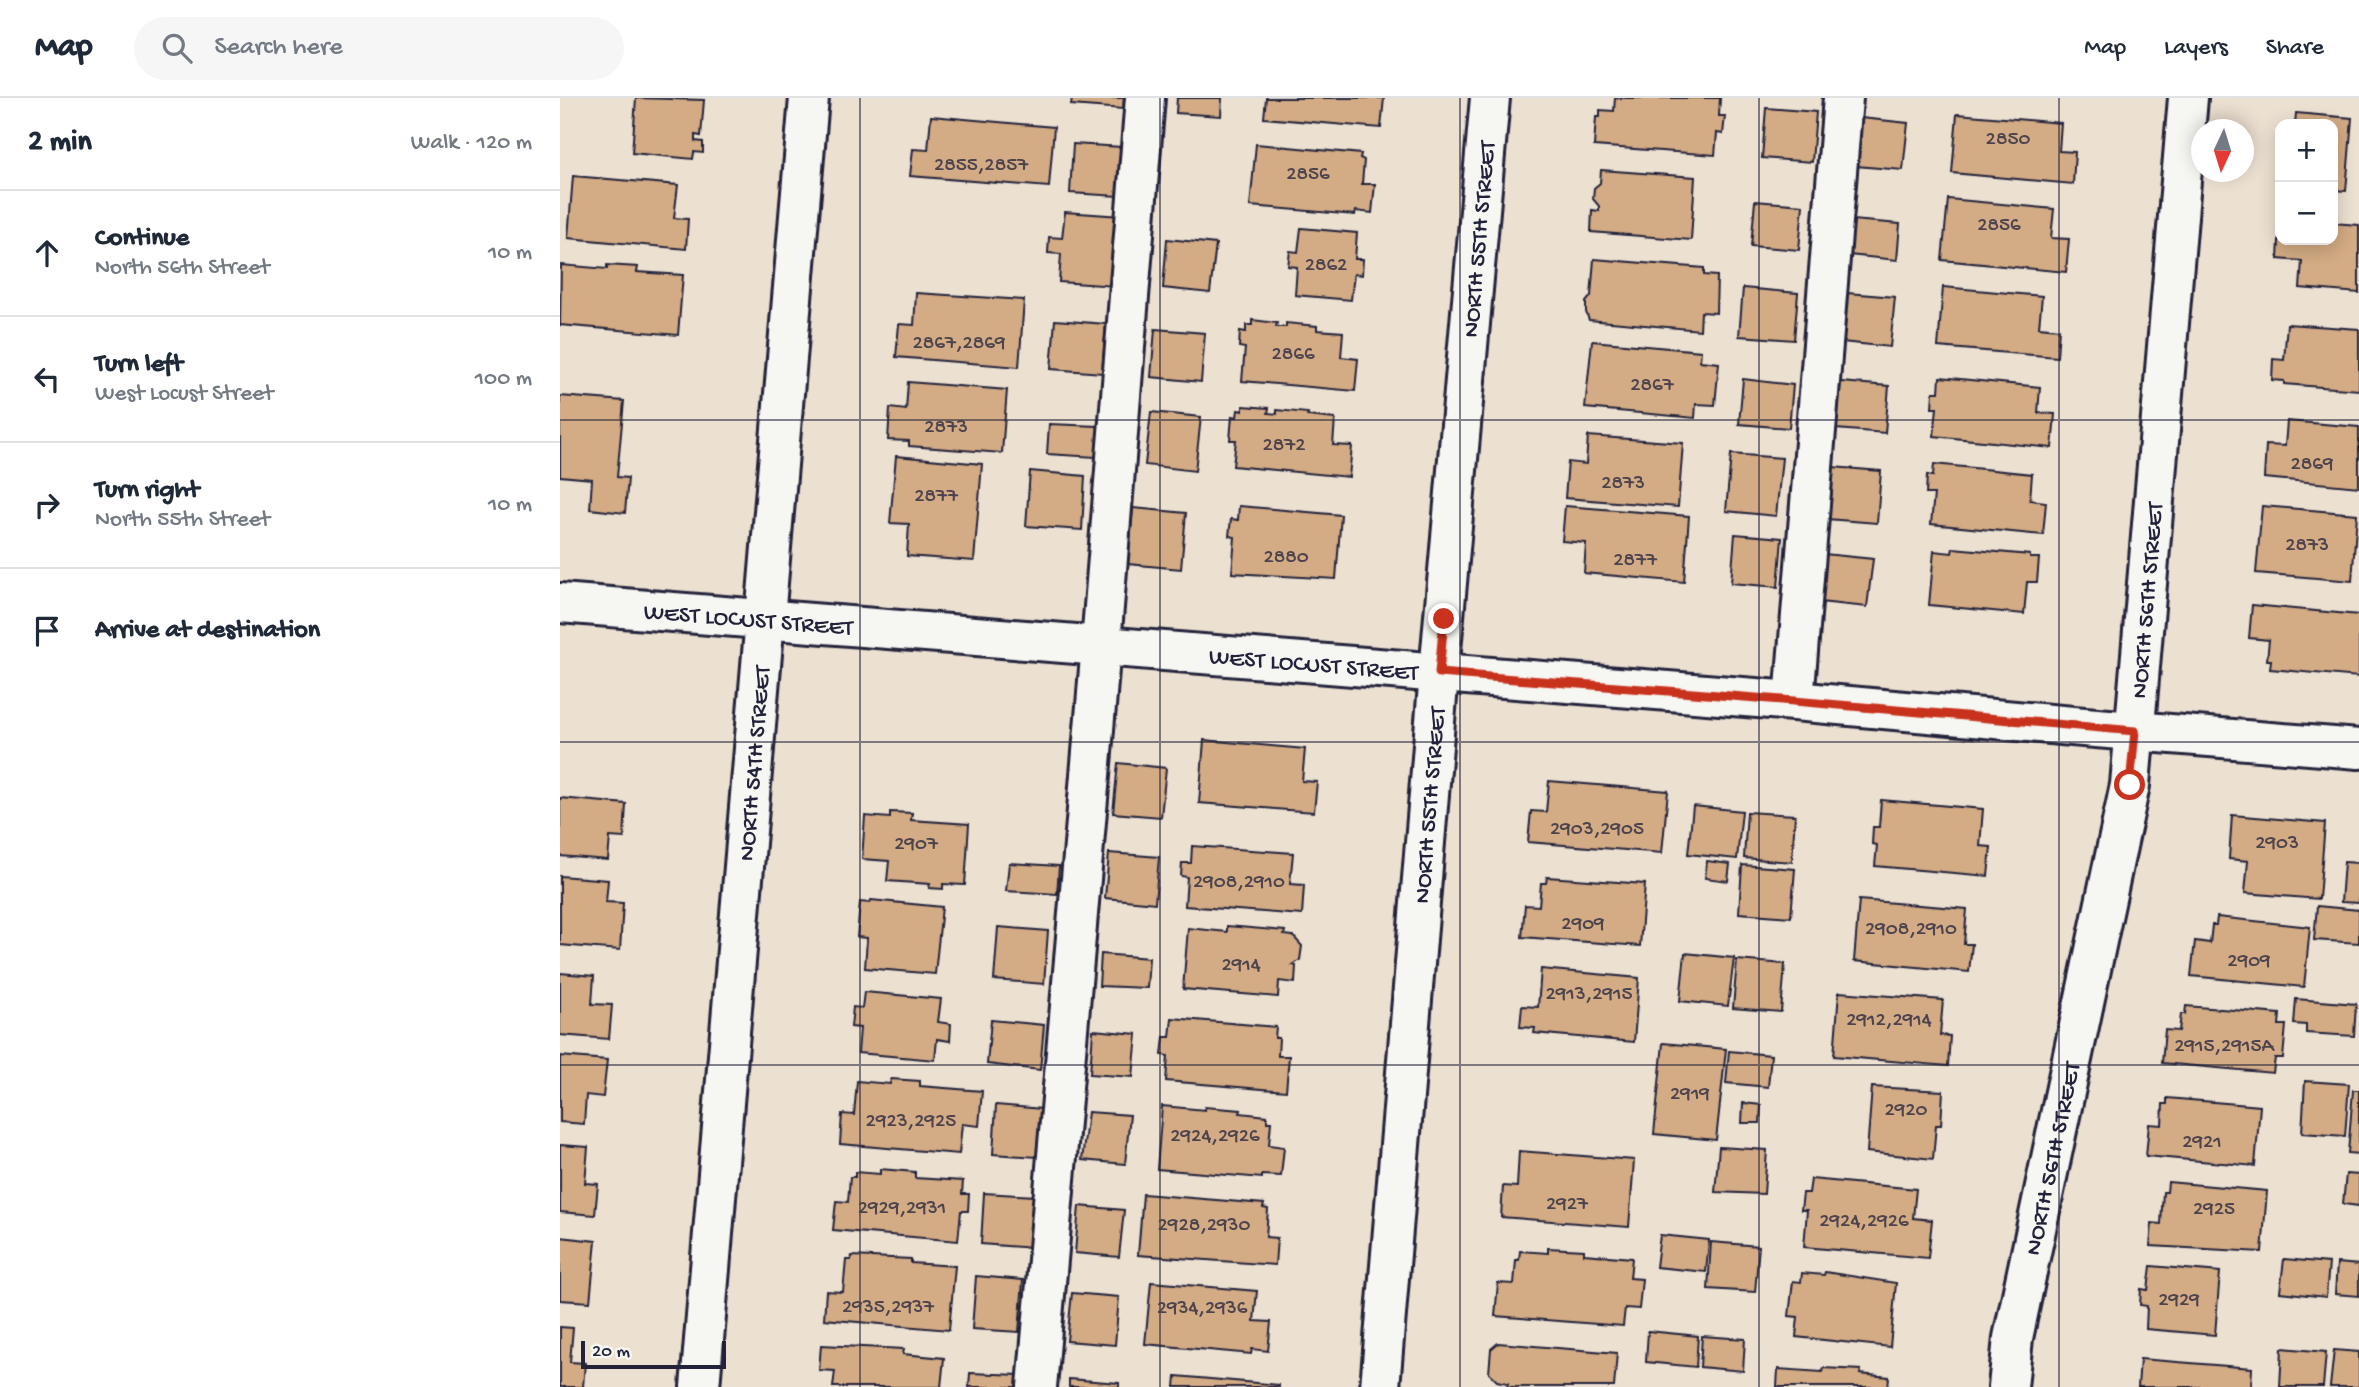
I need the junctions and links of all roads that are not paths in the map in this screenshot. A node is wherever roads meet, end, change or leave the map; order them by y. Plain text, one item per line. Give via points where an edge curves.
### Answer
1 (809, 98) edge
2 (1145, 98) edge
3 (1489, 98) edge
4 (1843, 98) edge
5 (2188, 98) edge
6 (560, 603) edge
7 (764, 619) junction
8 (1101, 646) junction
9 (1439, 673) junction
10 (1794, 701) junction
11 (2135, 731) junction
12 (2359, 749) edge
13 (700, 1387) edge
14 (1037, 1387) edge
15 (1380, 1387) edge
16 (2008, 1387) edge

1 - 7 street, NORTH 54TH STREET
2 - 8 street
3 - 9 street, NORTH 55TH STREET
4 - 10 street
5 - 11 street, NORTH 56TH STREET
6 - 7 street, WEST LOCUST STREET
7 - 8 street, WEST LOCUST STREET
7 - 13 street, NORTH 54TH STREET
8 - 9 street, WEST LOCUST STREET
8 - 14 street
9 - 10 street, WEST LOCUST STREET
9 - 15 street, NORTH 55TH STREET
10 - 11 street, WEST LOCUST STREET
11 - 12 street, WEST LOCUST STREET
11 - 16 street, NORTH 56TH STREET via 2130,785 2012,1338

